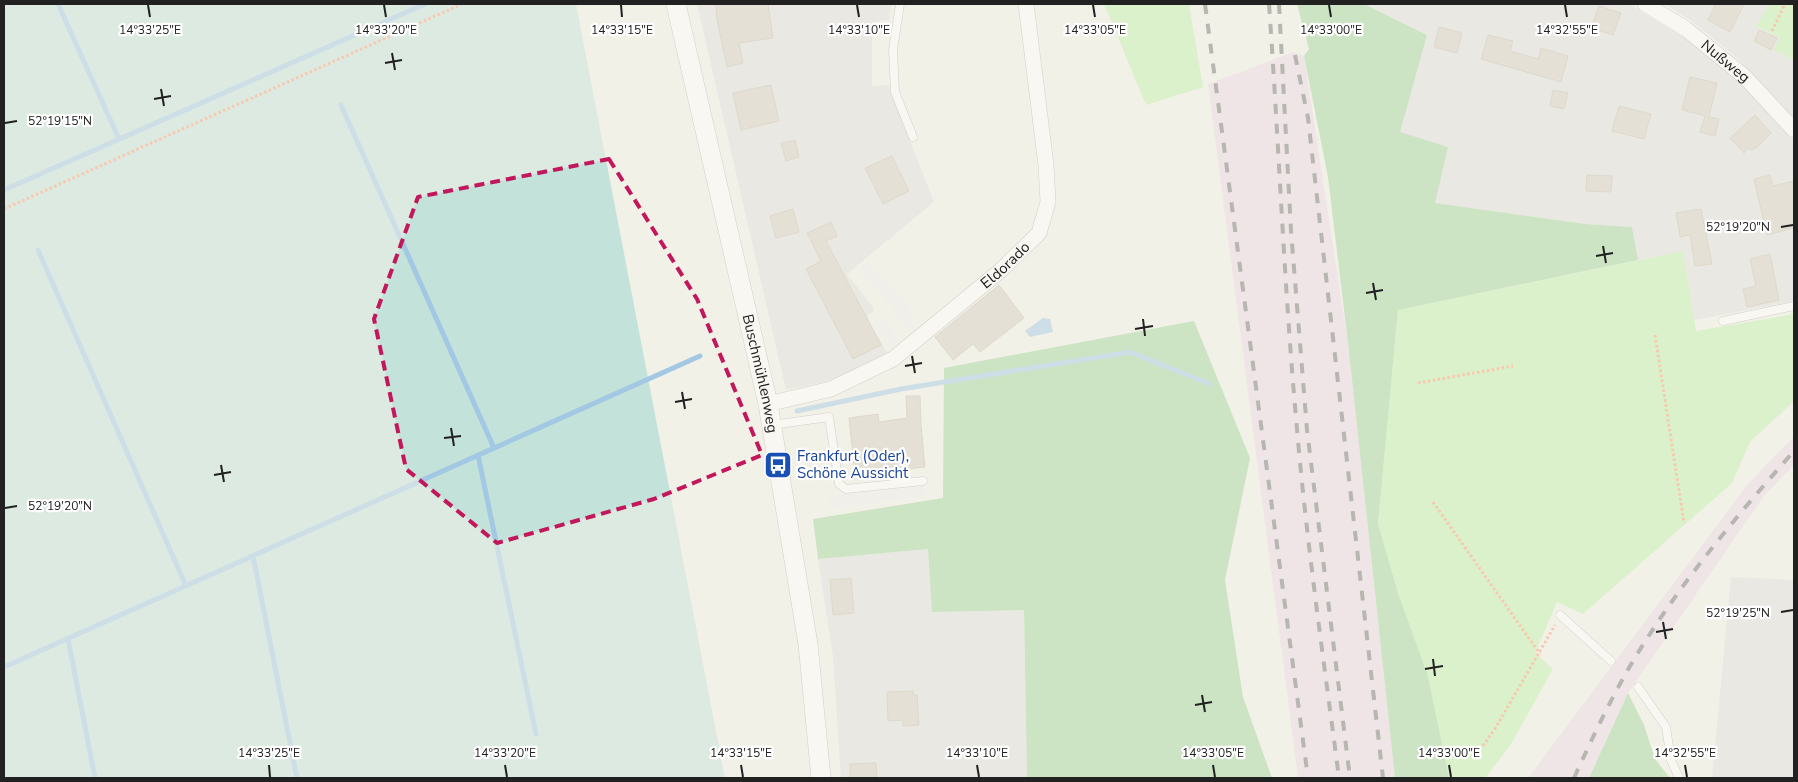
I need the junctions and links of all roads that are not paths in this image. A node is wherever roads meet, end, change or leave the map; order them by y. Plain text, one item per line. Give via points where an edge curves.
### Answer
1 (676, 4) edge
2 (900, 4) edge
3 (1026, 4) edge
4 (1645, 4) edge
5 (1794, 130) edge
6 (913, 137) dead end
7 (1794, 306) edge
8 (1723, 320) dead end
9 (768, 404) junction
10 (772, 425) junction
11 (923, 481) dead end
12 (1560, 615) road end
13 (1611, 661) dead end
14 (1638, 687) dead end
15 (821, 778) edge
16 (1679, 778) edge

1 - 9 street, Buschmühlenweg
2 - 6 lane via 892,50 895,92
3 - 9 street, Eldorado via 1046,165 1048,202 1039,233 1000,270 892,359 832,389
4 - 5 street, Nußweg via 1686,29 1745,77
7 - 8 lane
9 - 10 street, Buschmühlenweg
10 - 11 lane via 829,417 839,484 846,489
10 - 15 street, Buschmühlenweg via 808,644
12 - 13 lane
14 - 16 lane via 1666,727 1671,760

